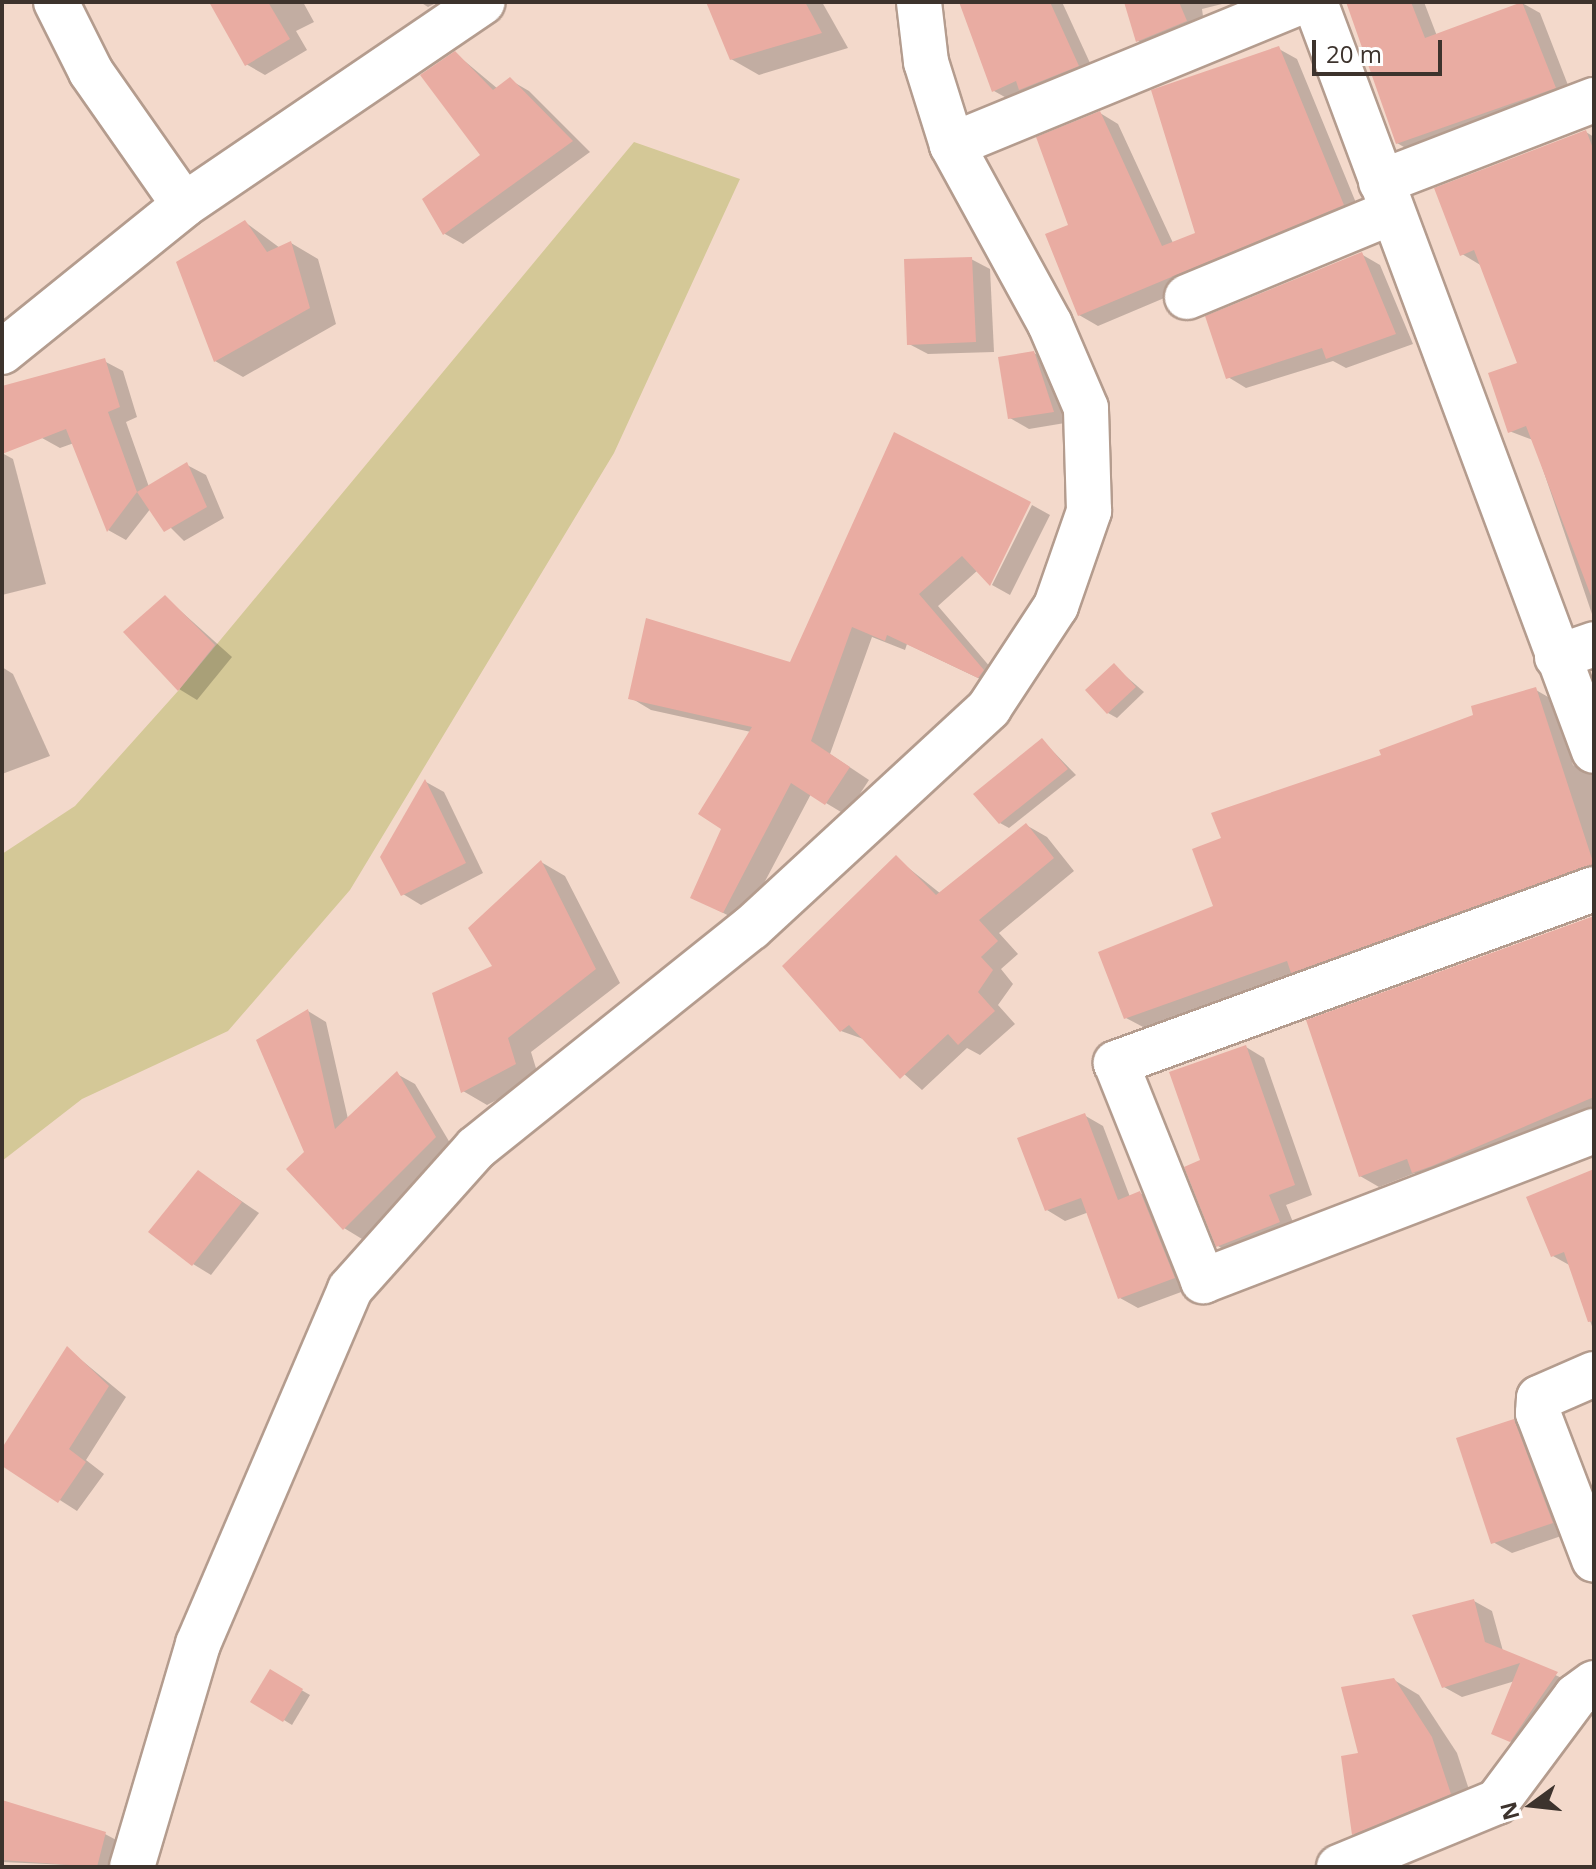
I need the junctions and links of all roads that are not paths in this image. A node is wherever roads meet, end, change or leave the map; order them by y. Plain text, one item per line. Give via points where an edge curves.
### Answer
1 (56, 2) edge
2 (483, 2) edge
3 (919, 2) edge
4 (1300, 2) edge
5 (1315, 2) edge
6 (1594, 100) edge
7 (952, 145) junction
8 (1387, 197) junction
9 (184, 205) junction
10 (1187, 297) dead end
11 (2, 352) edge
12 (1575, 650) edge
13 (1594, 751) edge
14 (1594, 889) edge
15 (1594, 1131) edge
16 (1594, 1374) edge
17 (1594, 1560) edge
18 (1594, 1683) edge
19 (132, 1867) edge
20 (1339, 1867) edge

1 - 9 street via 91,72
2 - 9 street
3 - 7 street via 926,62
4 - 7 street
5 - 8 street
6 - 8 street
7 - 19 street via 1050,324 1086,408 1089,511 1056,606 989,708 751,928 476,1148 350,1289 198,1644
8 - 10 street
8 - 12 street
9 - 11 street
12 - 13 street
14 - 15 street via 1116,1063 1203,1281
16 - 17 street via 1539,1398 1538,1413
18 - 20 street via 1576,1696 1497,1802

